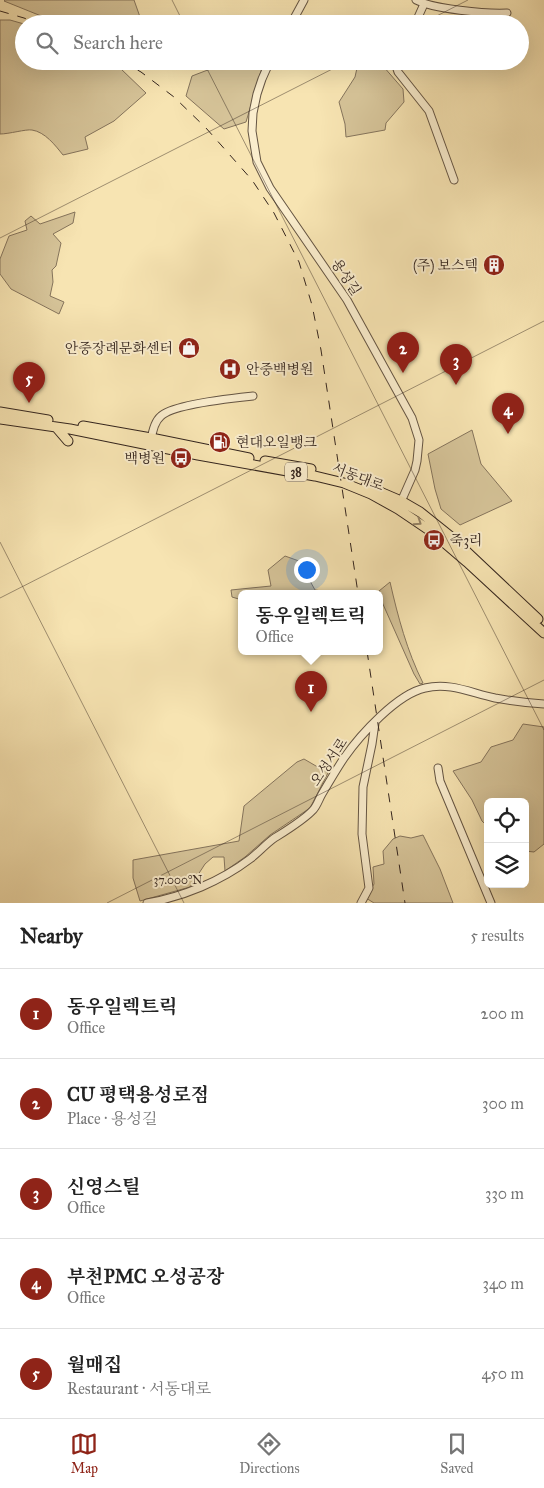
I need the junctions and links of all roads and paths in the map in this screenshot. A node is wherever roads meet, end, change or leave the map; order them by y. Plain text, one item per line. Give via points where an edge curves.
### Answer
1 (304, 0) edge
2 (416, 0) edge
3 (424, 4) junction
4 (507, 13) dead end
5 (295, 15) edge
6 (419, 15) edge
7 (266, 70) edge
8 (397, 70) edge
9 (454, 180) dead end
10 (252, 396) dead end
11 (0, 412) edge
12 (0, 419) edge
13 (56, 427) junction
14 (68, 441) dead end
15 (151, 442) junction
16 (399, 505) junction
17 (544, 625) edge
18 (544, 633) edge
19 (544, 704) edge
20 (375, 723) junction
21 (438, 768) dead end
22 (147, 903) edge
23 (361, 903) edge
24 (491, 903) edge

1 - 5 street
2 - 3 street
3 - 4 street via 493,14
3 - 6 street
7 - 16 street, 용성길 via 253,113 257,162 270,188 347,300 412,418 419,440 418,461
8 - 9 street via 429,111
10 - 15 street via 181,406 162,415
11 - 15 main road, 서동대로 / 38
12 - 13 main road, 서동대로 / 38
13 - 14 main road
13 - 15 main road, 서동대로 / 38
15 - 16 main road, 서동대로 / 38 via 333,474 354,481
16 - 17 main road, 서동대로 / 38 via 420,512 450,536
16 -> 18 main road, 서동대로 / 38
19 - 20 street, 오성서로 via 516,702 442,685 423,688 403,697
20 - 22 street, 오성서로 via 344,758 313,810 230,872 204,885
20 - 23 street via 363,787 362,834 369,888
21 - 24 street via 440,782

